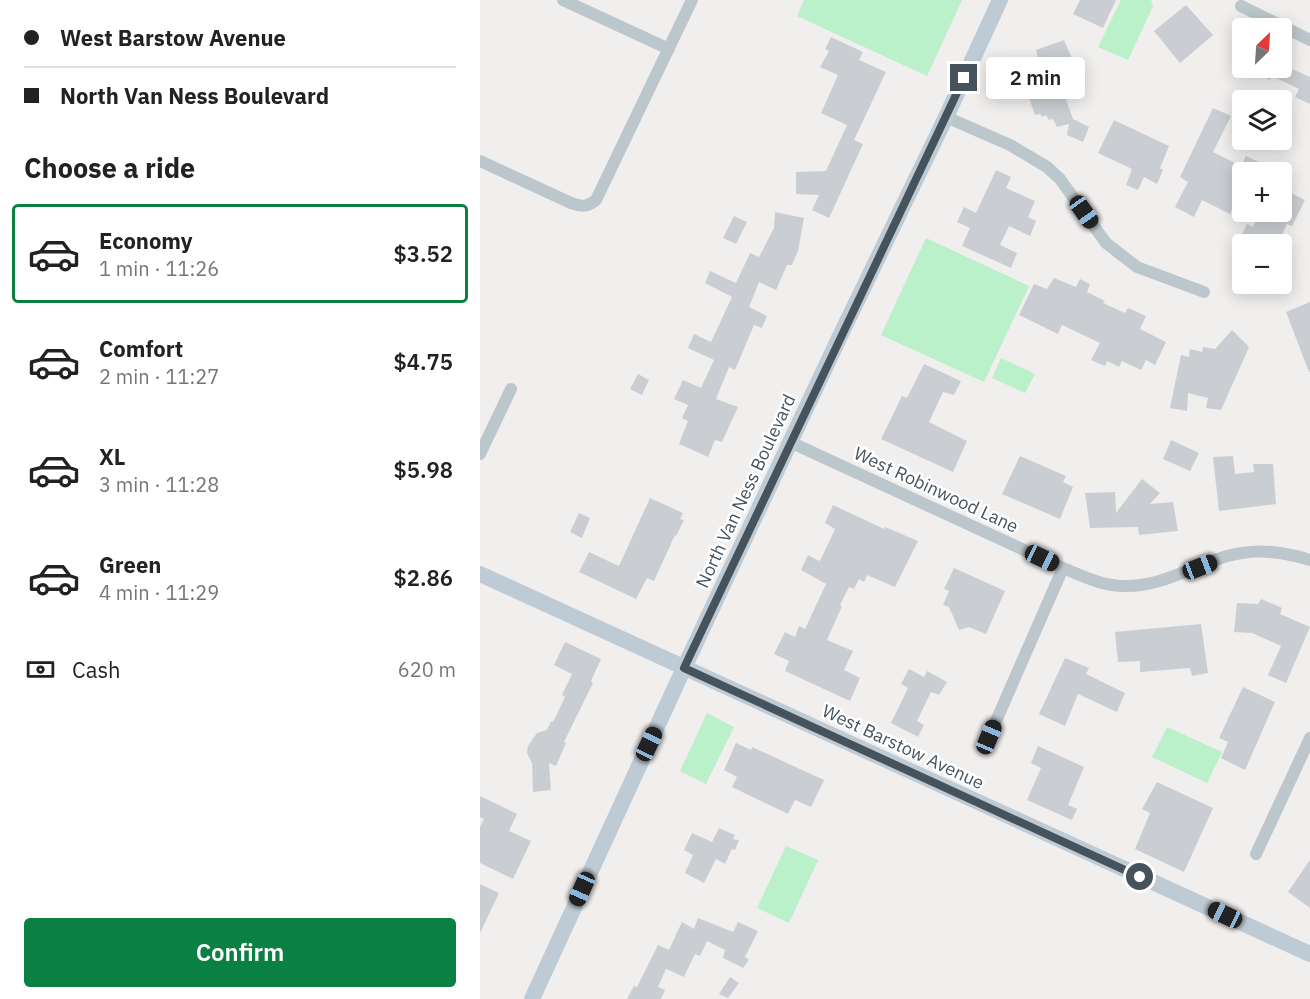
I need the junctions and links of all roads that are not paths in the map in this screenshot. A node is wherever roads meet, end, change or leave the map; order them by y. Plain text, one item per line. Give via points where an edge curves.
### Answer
1 (563, 0) edge
2 (692, 0) edge
3 (1000, 0) edge
4 (1241, 6) dead end
5 (1310, 40) edge
6 (669, 49) junction
7 (946, 117) junction
8 (480, 161) edge
9 (1204, 292) dead end
10 (511, 389) dead end
11 (790, 442) junction
12 (480, 454) edge
13 (1310, 560) edge
14 (1063, 568) junction
15 (480, 574) edge
16 (684, 668) junction
17 (989, 737) dead end
18 (1310, 738) edge
19 (1256, 854) dead end
20 (1310, 954) edge
21 (532, 999) edge

1 - 6 street
2 - 6 street
3 - 7 street, North Van Ness Boulevard
4 - 5 street
6 - 8 street via 602,192 589,206 571,203
7 - 9 street via 1047,167 1106,243 1137,267
7 - 11 street, North Van Ness Boulevard
10 - 12 street
11 - 14 street, West Robinwood Lane
11 - 16 street, North Van Ness Boulevard
13 - 14 street, West Robinwood Lane via 1289,553 1241,553 1161,582 1122,586
14 - 17 street
15 - 16 street, West Barstow Avenue
16 - 20 street, West Barstow Avenue
16 - 21 street, North Van Ness Boulevard
18 - 19 street

